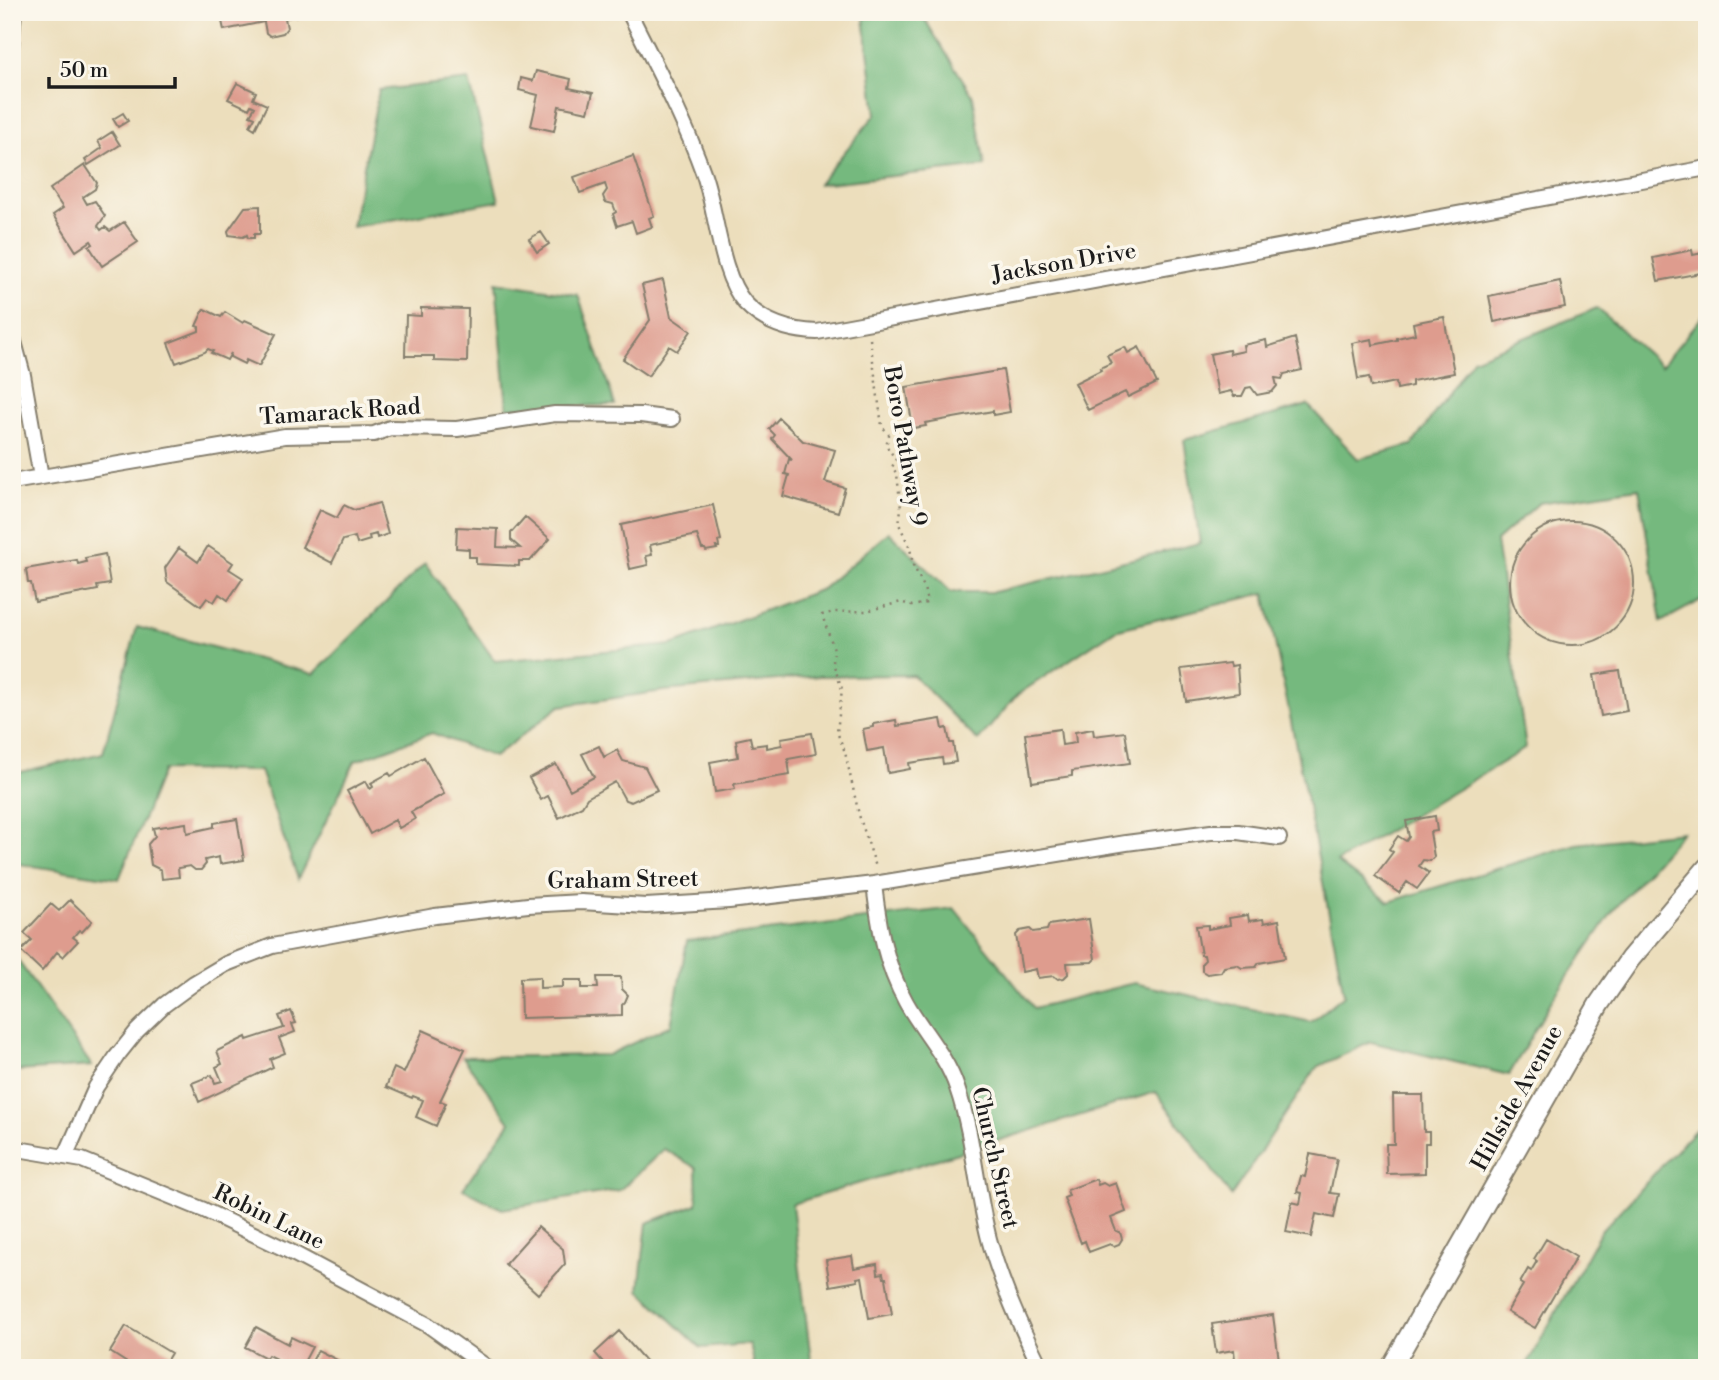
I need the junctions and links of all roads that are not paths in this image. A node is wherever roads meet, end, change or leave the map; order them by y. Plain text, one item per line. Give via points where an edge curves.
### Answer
1 (629, 12) edge
2 (1707, 168) edge
3 (12, 334) edge
4 (672, 419) dead end
5 (41, 477) junction
6 (12, 482) edge
7 (1279, 838) dead end
8 (1707, 867) edge
9 (874, 884) junction
10 (12, 1148) edge
11 (65, 1157) junction
12 (488, 1368) edge
13 (1041, 1368) edge
14 (1391, 1368) edge

1 - 2 street, Jackson Drive via 688,132 734,287 770,321 797,331 817,332
3 - 5 street
4 - 5 street, Tamarack Road via 555,414 457,429 390,428 374,434 285,436
5 - 6 street, Tamarack Road
7 - 9 street, Graham Street via 1211,832
8 - 14 main road, Hillside Avenue via 1630,959 1599,1004
9 - 11 street, Graham Street via 659,906 527,905 435,916 272,946 194,983 137,1031 96,1087
9 - 13 street, Church Street via 880,935 893,976 956,1086 990,1241 1011,1305
10 - 11 street, Robin Lane
11 - 12 street, Robin Lane via 128,1178 288,1250 430,1326

